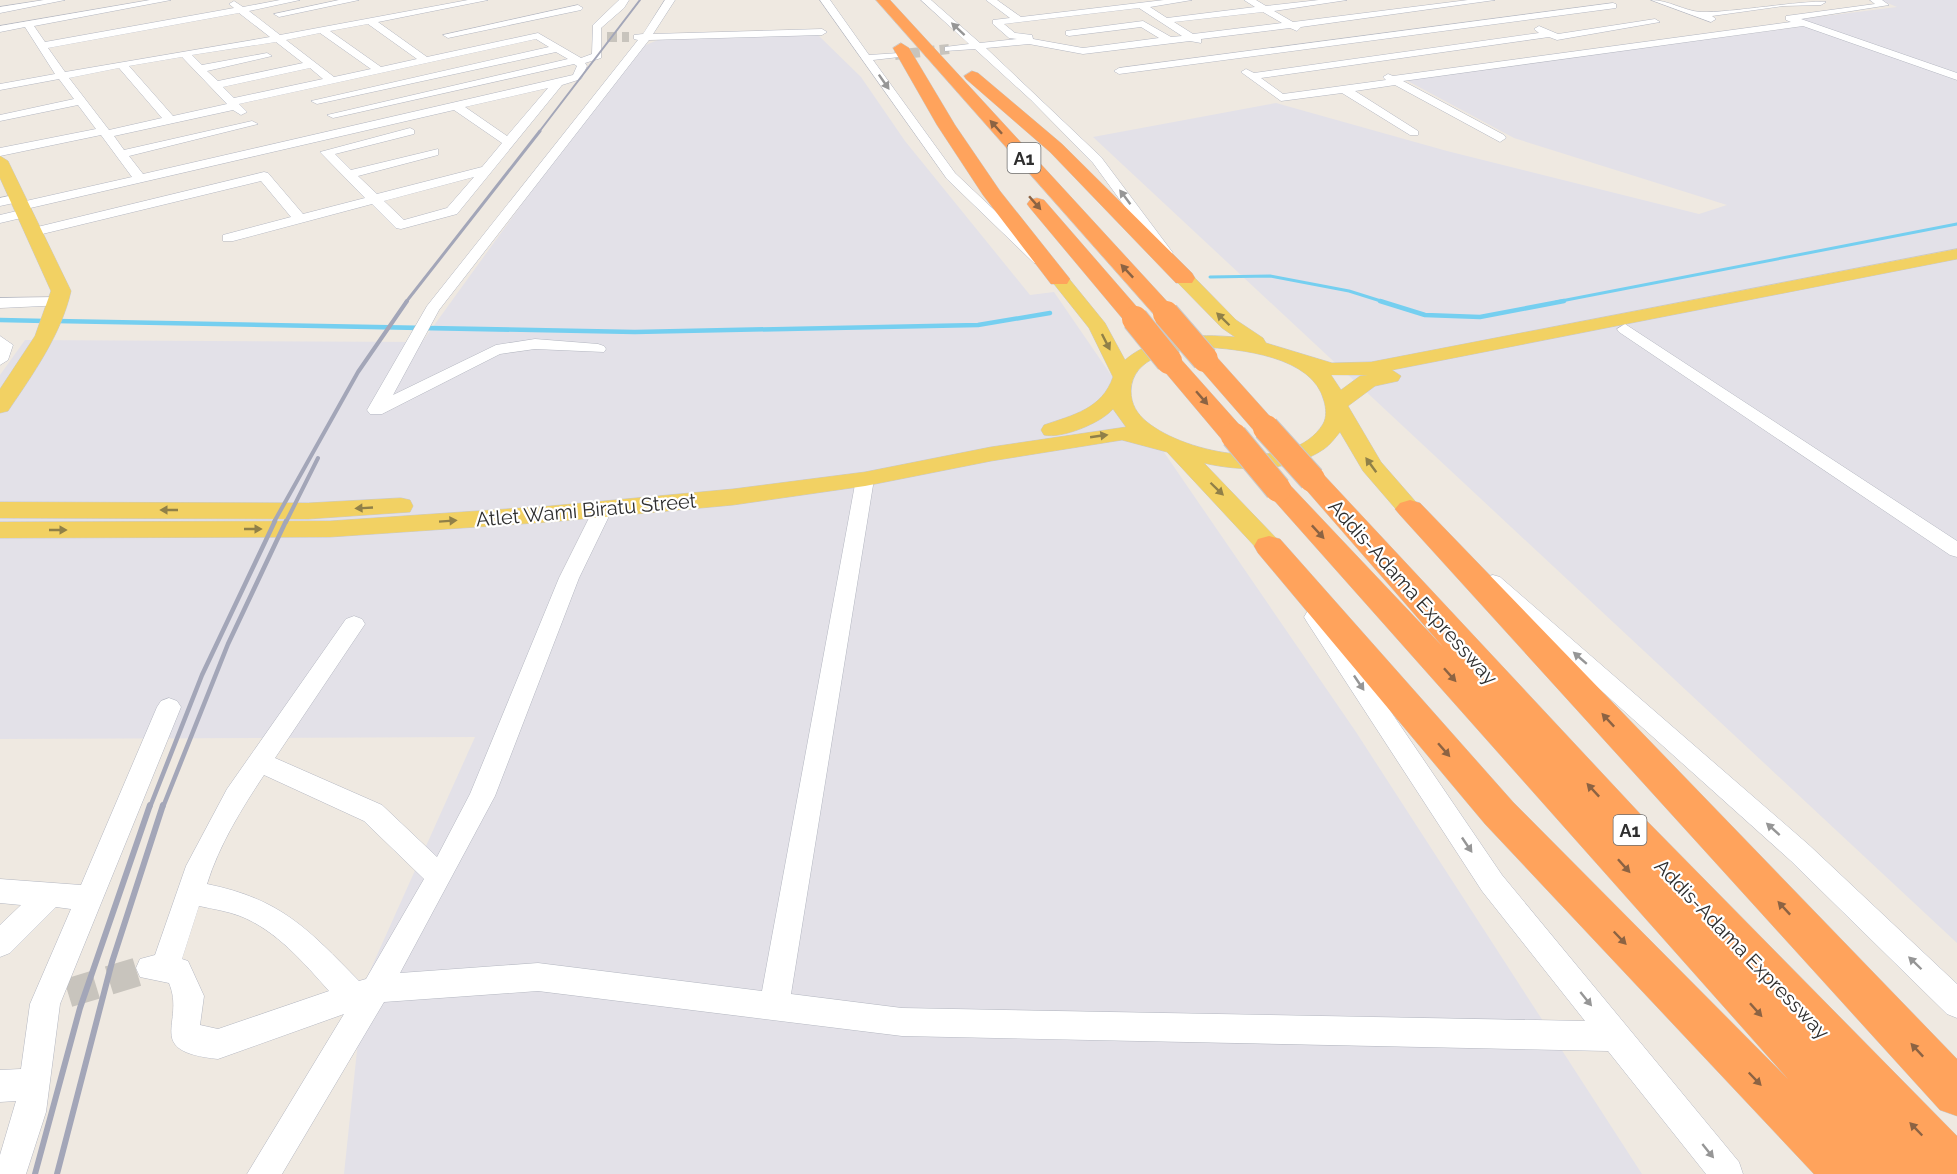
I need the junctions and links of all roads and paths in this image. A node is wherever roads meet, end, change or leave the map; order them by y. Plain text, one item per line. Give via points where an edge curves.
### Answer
1 (41, 0) edge
2 (60, 0) edge
3 (166, 0) edge
4 (229, 0) edge
5 (295, 0) edge
6 (354, 0) edge
7 (483, 0) edge
8 (562, 0) edge
9 (624, 0) edge
10 (670, 0) edge
11 (825, 0) edge
12 (926, 0) edge
13 (991, 0) edge
14 (1090, 0) edge
15 (1187, 0) edge
16 (1249, 0) edge
17 (1342, 0) edge
18 (1490, 0) edge
19 (1598, 0) edge
20 (1656, 0) edge
21 (1875, 0) edge
22 (463, 2) edge
23 (1778, 2) edge
24 (404, 3) dead end
25 (1146, 3) edge
26 (1046, 5) dead end
27 (880, 6) edge
28 (1613, 6) junction
29 (0, 8) edge
30 (1266, 9) junction
31 (240, 10) junction
32 (1106, 10) junction
33 (1623, 10) dead end
34 (417, 13) junction
35 (1062, 14) junction
36 (1634, 14) dead end
37 (589, 15) junction
38 (1699, 15) junction
39 (1513, 18) junction
40 (252, 19) junction
41 (1019, 20) junction
42 (1166, 21) junction
43 (371, 22) junction
44 (1805, 23) junction
45 (28, 24) junction
46 (1143, 24) junction
47 (288, 25) dead end
48 (1295, 25) junction
49 (1663, 25) junction
50 (0, 29) edge
51 (440, 29) junction
52 (265, 30) junction
53 (1740, 30) dead end
54 (323, 31) junction
55 (822, 32) dead end
56 (1069, 33) dead end
57 (1551, 34) junction
58 (1689, 35) dead end
59 (629, 37) tunnel mouth
60 (645, 37) junction
61 (1193, 38) junction
62 (278, 40) junction
63 (1170, 41) junction
64 (1203, 44) dead end
65 (1326, 44) junction
66 (41, 46) junction
67 (976, 46) junction
68 (559, 48) junction
69 (949, 49) tunnel mouth
70 (1074, 49) junction
71 (471, 50) junction
72 (292, 51) junction
73 (898, 51) junction
74 (1213, 51) dead end
75 (184, 53) junction
76 (454, 54) junction
77 (1223, 57) junction
78 (867, 58) junction
79 (425, 60) junction
80 (578, 61) junction
81 (1359, 62) junction
82 (122, 65) junction
83 (311, 65) junction
84 (474, 66) junction
85 (200, 69) junction
86 (379, 70) junction
87 (1119, 71) dead end
88 (62, 76) junction
89 (1253, 76) junction
90 (1957, 77) edge
91 (331, 80) junction
92 (492, 80) junction
93 (1394, 80) junction
94 (558, 83) junction
95 (216, 85) junction
96 (0, 87) edge
97 (1344, 89) junction
98 (511, 93) junction
99 (82, 101) junction
100 (234, 104) junction
101 (456, 106) junction
102 (333, 115) junction
103 (0, 118) edge
104 (170, 120) junction
105 (396, 120) junction
106 (970, 127) dead end
107 (350, 130) junction
108 (105, 132) junction
109 (410, 132) junction
110 (1414, 133) dead end
111 (263, 136) junction
112 (1500, 138) dead end
113 (509, 143) junction
114 (0, 152) edge
115 (122, 154) junction
116 (442, 158) junction
117 (488, 169) junction
118 (2, 170) edge
119 (350, 174) junction
120 (462, 176) junction
121 (140, 179) junction
122 (1023, 188) dead end
123 (375, 199) junction
124 (16, 205) edge
125 (0, 219) edge
126 (300, 219) junction
127 (34, 232) junction
128 (228, 238) dead end
129 (1957, 254) edge
130 (1957, 264) edge
131 (1184, 278) junction
132 (1059, 279) junction
133 (0, 303) edge
134 (52, 318) junction
135 (1625, 329) junction
136 (0, 341) edge
137 (598, 349) dead end
138 (1271, 350) junction
139 (1294, 359) junction
140 (0, 360) edge
141 (1120, 383) junction
142 (0, 406) edge
143 (1337, 406) junction
144 (1170, 446) junction
145 (989, 448) junction
146 (866, 479) junction
147 (779, 483) junction
148 (1295, 484) junction
149 (1410, 509) junction
150 (602, 510) junction
151 (2, 516) edge
152 (1269, 546) junction
153 (1957, 550) edge
154 (354, 624) dead end
155 (169, 707) dead end
156 (260, 762) junction
157 (440, 877) junction
158 (0, 891) edge
159 (190, 892) junction
160 (50, 895) junction
161 (89, 898) junction
162 (0, 944) edge
163 (365, 993) junction
164 (1957, 1004) edge
165 (774, 1006) junction
166 (1615, 1036) junction
167 (33, 1084) junction
168 (0, 1086) edge
169 (1957, 1093) edge
170 (1957, 1171) edge
171 (10, 1174) edge
172 (263, 1174) edge
173 (1727, 1174) edge
174 (1848, 1174) edge
175 (1906, 1174) edge

1 - 29 street
2 - 29 street
3 - 45 street
4 - 31 street
5 - 31 street
6 - 40 street
7 - 22 street
8 - 37 street
9 - 37 street via 621,6
10 - 60 street
11 - 78 street
67 -> 12 street
13 - 41 street
14 - 32 street
15 - 25 street
16 - 30 street
17 - 30 street
18 - 48 street
19 - 28 street
20 - 38 street
21 - 23 street
21 - 44 street via 1884,5 1789,18
22 - 34 street
23 - 38 street
24 - 34 street
25 - 32 street
25 - 42 street
26 - 35 street
27 - 73 highway
27 - 131 highway via 1056,148
148 -> 27 highway, Addis-Adama Expressway / A1, bridge via 1266,428 1166,314
28 - 33 street
28 - 39 street
30 - 42 street
30 - 48 street
31 - 40 street
31 - 66 street via 187,24
32 - 35 street
34 - 43 street
34 - 51 street
35 - 41 street
36 - 49 street
37 - 51 street
37 - 80 street via 595,31 603,37 597,57
38 - 53 street
39 - 57 street
39 - 65 street
40 - 52 street
41 - 70 street via 996,22 1012,36 1059,40
42 - 46 street
42 - 61 street
43 - 54 street
43 - 79 street
44 - 90 street
44 - 93 street
45 - 50 street
45 - 66 street
46 - 56 street
46 - 63 street
47 - 52 street
48 - 61 street
48 - 65 street
49 - 57 street via 1557,37
49 - 58 street
51 - 71 street
52 - 62 street
54 - 62 street
54 - 86 street
55 - 60 street
57 - 81 street
59 - 60 street
60 - 137 street via 432,309 376,410 496,350 535,344
61 - 63 street
61 - 64 street
62 - 72 street
62 - 75 street via 221,50 209,45
63 - 70 street
65 - 77 street
65 - 81 street
66 - 88 street
67 - 69 street
67 - 70 street via 1029,41
131 -> 67 street via 1098,160
68 - 71 street via 538,36
68 - 80 street
68 - 84 street
71 - 76 street
72 - 83 street
72 - 85 street
73 - 78 street
73 - 106 highway
73 - 132 highway via 993,195
74 - 77 street
75 - 82 street
75 - 85 street
76 - 79 street
76 - 84 street
77 - 87 street
77 - 89 street
78 -> 132 street via 951,176
79 - 86 street
80 - 92 street
80 - 94 street via 581,72 577,77
81 - 89 street
81 - 93 street
82 - 88 street
82 - 104 street
83 - 91 street
83 - 95 street
84 - 92 street
84 - 102 street via 317,101
85 - 95 street
86 - 91 street
88 - 96 street
88 - 99 street
89 - 97 street via 1281,98
91 - 100 street
92 - 98 street
92 - 102 street
93 - 97 street
93 - 112 street
94 - 98 street
94 - 113 street
95 - 100 street
97 - 110 street
98 - 101 street
99 - 103 street
99 - 108 street
100 - 104 street
100 - 111 street
101 - 105 street
101 - 113 street
102 - 107 street
104 - 108 street
105 - 107 street
105 - 109 street
107 - 111 street
108 - 114 street
108 - 115 street
109 - 116 street
109 - 119 street via 326,152
111 - 115 street
111 - 121 street
113 - 117 street
115 - 121 street
116 - 119 street
116 - 120 street
117 - 120 street
117 - 123 street via 452,211 401,225
118 - 124 main road
119 - 123 street
120 - 123 street
121 - 124 street
122 -> 148 highway, Addis-Adama Expressway / A1, bridge via 1234,436
123 - 126 street
124 - 125 street
124 - 127 main road
126 - 127 street via 264,176
126 - 128 street
127 - 134 main road via 61,291
129 - 139 main road via 1371,368 1331,369
130 - 135 main road
138 -> 131 main road via 1228,324
132 -> 141 main road via 1098,327
133 - 134 street
134 - 142 main road
135 - 143 main road via 1368,381
135 - 153 street
136 - 140 street via 5,345
138 - 139 main road
138 - 141 main road via 1230,342 1175,344 1134,361
139 - 143 main road via 1322,379
141 - 144 main road via 1127,416
141 - 145 main road via 1096,415
143 - 144 main road via 1335,425 1322,440 1301,452 1273,459 1207,458
149 -> 143 main road via 1371,466
145 -> 144 main road, Atlet Wami Biratu Street via 1122,433
144 -> 152 main road via 1231,503
145 - 146 main road, Atlet Wami Biratu Street
145 - 147 main road
146 - 147 main road, Atlet Wami Biratu Street
146 - 165 street
147 - 150 main road, Atlet Wami Biratu Street
147 -> 151 main road via 308,511
170 -> 148 highway, Addis-Adama Expressway / A1 via 1753,962 1442,626
148 -> 175 highway, Addis-Adama Expressway / A1
164 -> 149 street via 1800,853
169 -> 149 highway
151 -> 150 main road, Atlet Wami Biratu Street via 330,529
150 - 157 street via 569,578 482,796
152 -> 166 street via 1492,883
152 -> 174 highway via 1498,813
154 - 156 street
155 - 161 street
156 - 157 street via 373,813
156 - 159 street via 236,796 198,866
157 - 163 street
158 - 160 street
159 - 163 street via 248,907 271,919
159 - 163 street via 157,969 178,971 189,996 184,1032 198,1042 218,1044
160 - 161 street
160 - 162 street
161 - 167 street
163 - 165 street via 538,977
163 - 172 street
165 - 166 street via 902,1022
166 -> 173 street
167 - 168 street
167 - 171 street via 30,1112

